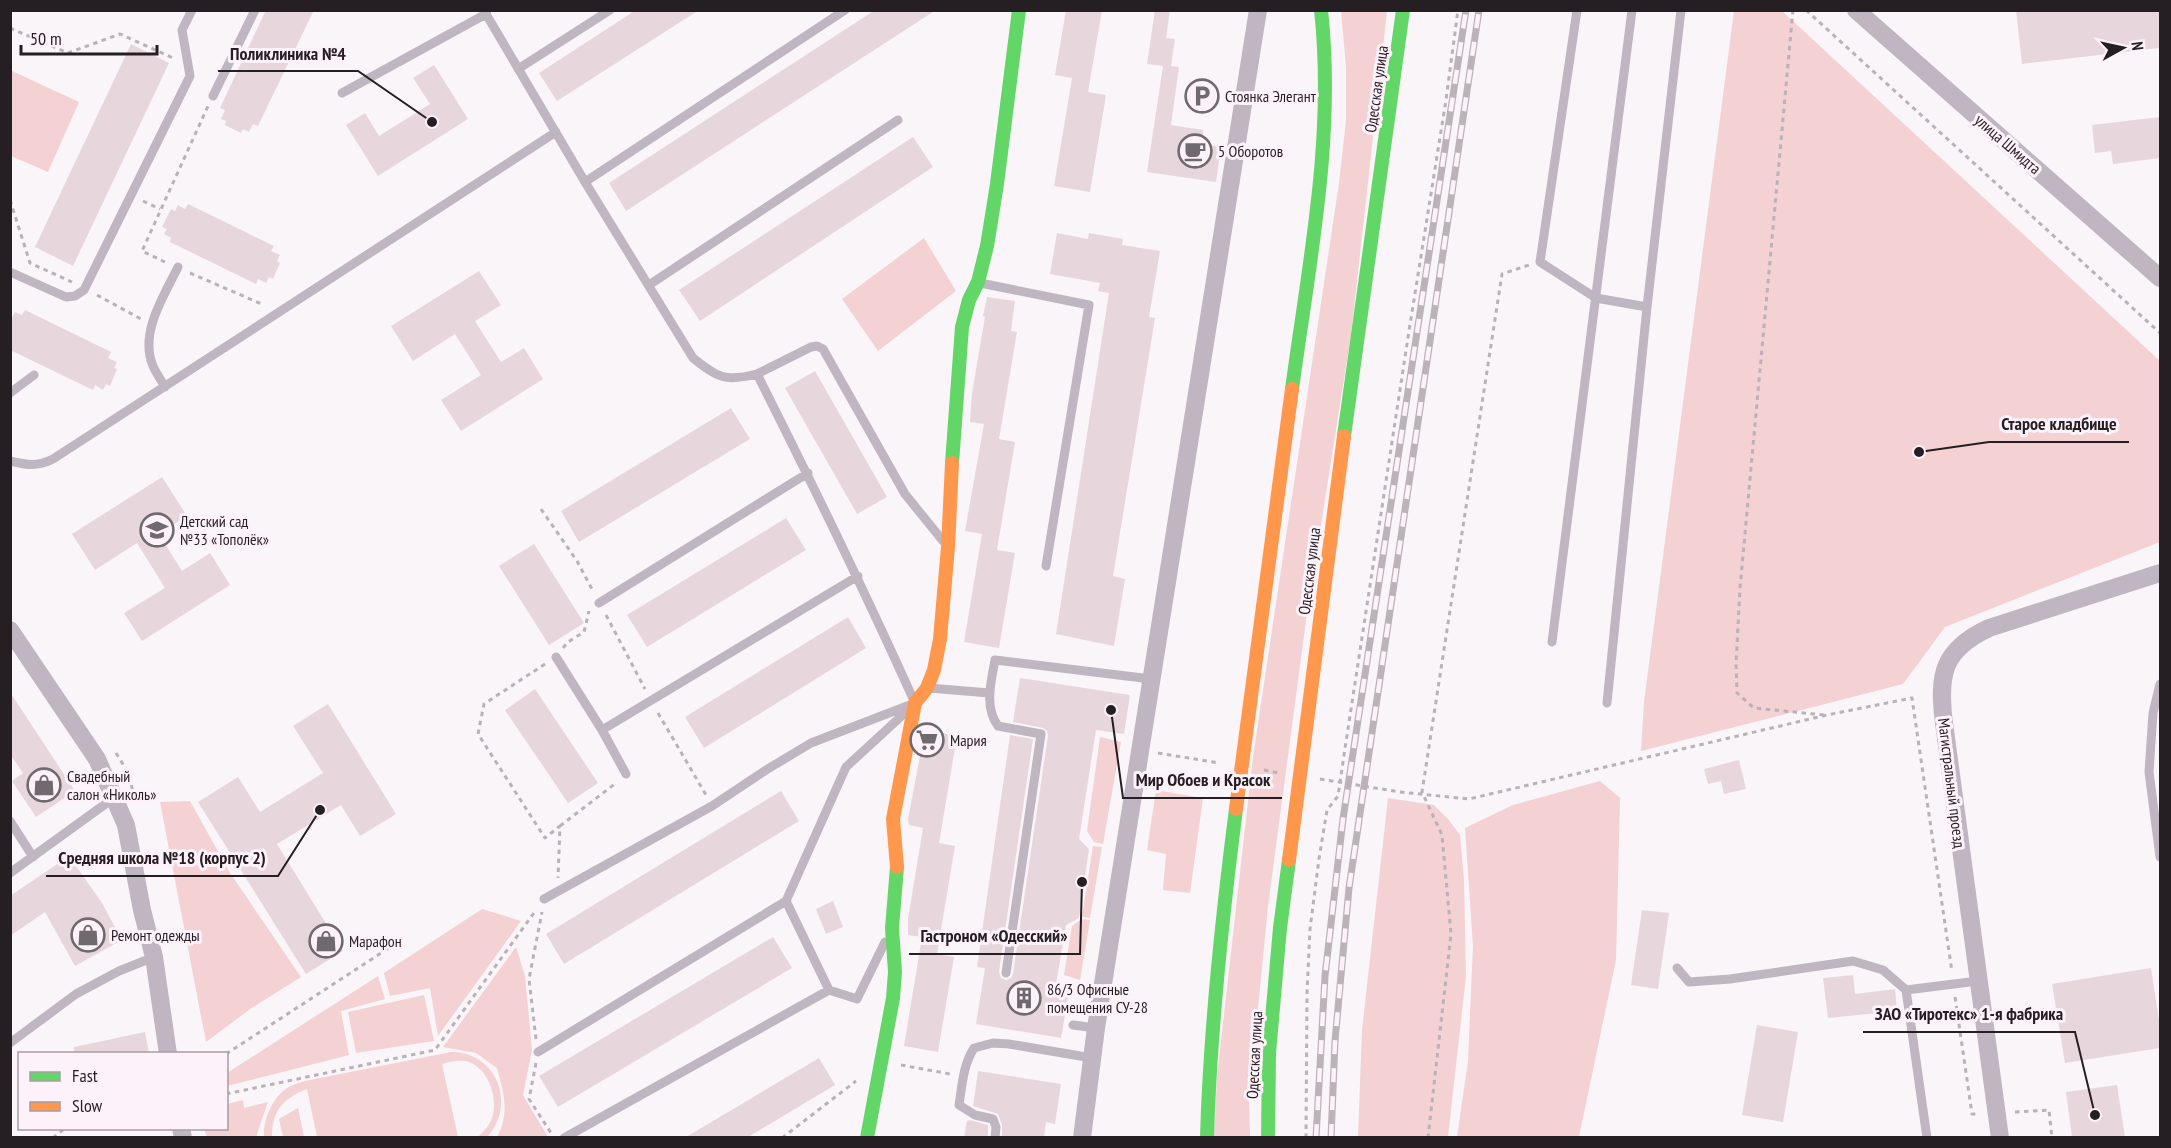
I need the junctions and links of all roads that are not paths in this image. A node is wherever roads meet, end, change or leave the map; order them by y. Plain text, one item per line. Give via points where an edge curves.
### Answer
1 (192, 10) edge
2 (255, 10) edge
3 (610, 10) edge
4 (845, 10) edge
5 (1019, 10) edge
6 (1258, 10) edge
7 (1321, 10) edge
8 (1403, 10) edge
9 (1577, 10) edge
10 (1632, 10) edge
11 (1681, 10) edge
12 (1856, 10) edge
13 (487, 12) edge
14 (518, 69) junction
15 (342, 93) dead end
16 (213, 96) road end
17 (898, 120) dead end
18 (555, 132) junction
19 (585, 182) junction
20 (178, 267) road end
21 (10, 272) edge
22 (2160, 278) edge
23 (978, 282) junction
24 (649, 285) junction
25 (1596, 298) junction
26 (1647, 307) junction
27 (757, 374) junction
28 (34, 375) dead end
29 (165, 387) junction
30 (10, 393) edge
31 (10, 460) edge
32 (808, 473) junction
33 (948, 547) junction
34 (1046, 566) dead end
35 (2160, 573) edge
36 (858, 576) junction
37 (595, 603) road end
38 (10, 630) edge
39 (1552, 642) dead end
40 (556, 657) road end
41 (1151, 679) junction
42 (2160, 684) edge
43 (927, 688) junction
44 (989, 693) junction
45 (915, 703) junction
46 (1607, 703) dead end
47 (602, 730) junction
48 (626, 774) road end
49 (115, 797) junction
50 (10, 821) edge
51 (2160, 856) edge
52 (33, 857) junction
53 (10, 873) edge
54 (544, 899) road end
55 (786, 901) junction
56 (892, 928) junction
57 (154, 957) junction
58 (1677, 968) dead end
59 (1006, 973) dead end
60 (1978, 981) junction
61 (829, 990) junction
62 (1906, 990) junction
63 (1073, 1025) dead end
64 (1096, 1028) junction
65 (10, 1043) edge
66 (168, 1052) edge
67 (538, 1052) road end
68 (1092, 1058) junction
69 (564, 1137) edge
70 (867, 1137) edge
71 (995, 1137) edge
72 (1082, 1137) edge
73 (1207, 1137) edge
74 (1268, 1137) edge
75 (1927, 1137) edge
76 (2000, 1137) edge

1 - 21 lane via 182,30 190,76 85,288 66,297
2 - 16 lane
3 - 14 lane
4 - 19 lane
5 - 23 main road via 997,184
6 - 41 street
7 - 73 main road via 1327,84 1322,166 1224,902
8 - 74 main road, Одесская улица via 1280,928 1269,1053
9 - 25 lane via 1540,262
10 - 25 lane
11 - 26 lane
12 - 22 street, улица Шмидта
13 - 14 lane
13 - 15 lane
14 - 18 lane
17 - 24 lane
18 - 19 lane
18 - 29 lane
19 - 24 lane
20 - 29 lane via 149,339 152,365
23 - 33 main road via 962,327
23 - 34 lane via 1089,305
24 - 27 lane via 693,358 712,374 736,379
25 - 26 lane
25 - 39 lane
26 - 46 lane
27 - 32 lane
27 - 33 lane via 811,347 823,349 904,494
28 - 30 lane
29 - 31 lane via 42,465
32 - 36 lane
32 - 37 lane
33 - 43 main road via 940,639
35 - 60 street, Магистральный проезд via 1989,628 1970,636 1949,660 1940,693
36 - 45 lane
36 - 47 lane
38 - 49 street via 96,759
40 - 47 lane
41 - 44 lane via 995,660
41 - 64 street
42 - 51 lane via 2153,713 2149,772
43 - 44 lane
43 - 45 main road
44 - 59 lane via 991,717 998,726 1041,734
45 - 54 lane via 811,743 712,806
45 - 55 lane via 846,767
45 - 56 main road via 893,819 898,860
47 - 48 lane
49 - 52 lane
49 - 57 street via 126,825
50 - 52 lane
52 - 53 lane
55 - 61 lane
55 - 67 lane
56 - 61 lane via 857,999
56 - 70 main road via 893,998
57 - 65 lane via 76,994
57 - 66 street
58 - 62 lane via 1689,982 1853,961 1883,970
60 - 62 lane
60 - 76 street, Магистральный проезд
61 - 69 lane
62 - 75 lane
63 - 64 lane
64 - 68 street
68 - 71 lane via 1009,1044 974,1048 969,1055 959,1105 975,1115 993,1119
68 - 72 street

